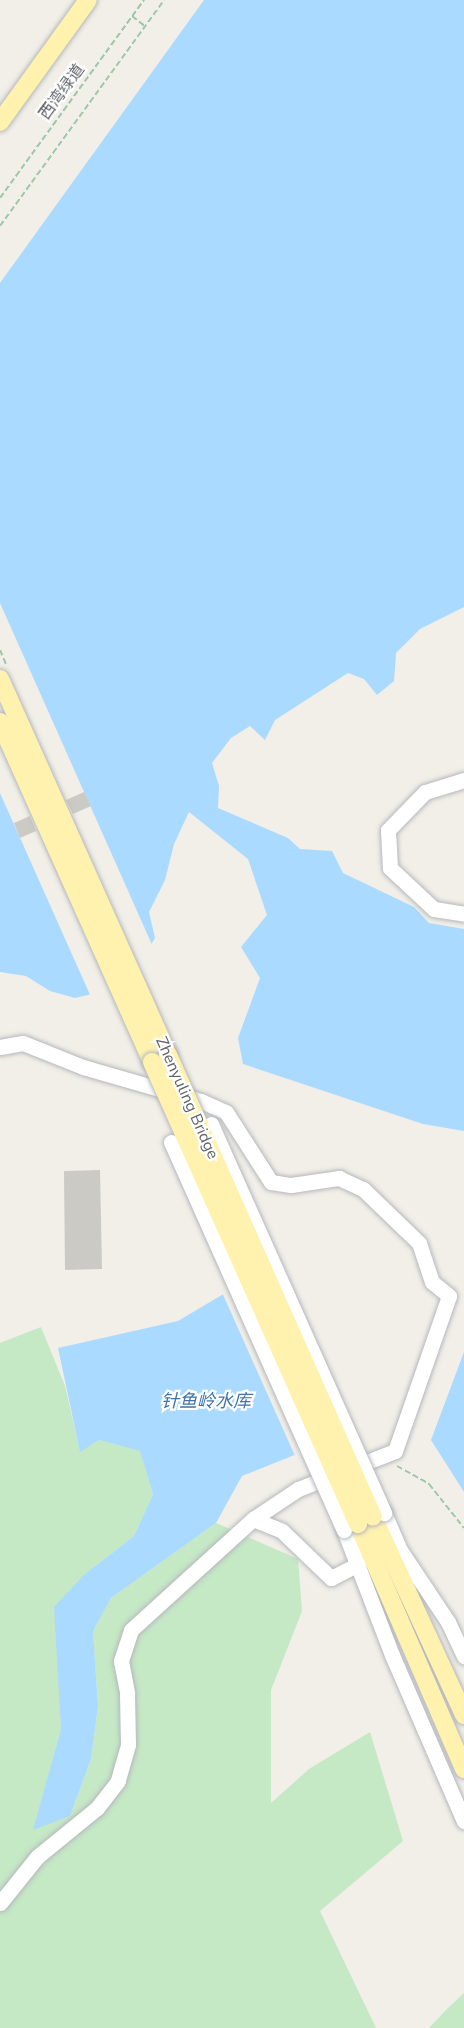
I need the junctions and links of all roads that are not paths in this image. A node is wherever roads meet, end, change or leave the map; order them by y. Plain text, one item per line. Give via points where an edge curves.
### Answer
1 (88, 0) edge
2 (36, 72) junction
3 (0, 110) edge
4 (0, 122) edge
5 (0, 679) edge
6 (0, 722) edge
7 (464, 780) edge
8 (464, 914) edge
9 (0, 1047) edge
10 (211, 1124) dead end
11 (171, 1142) dead end
12 (254, 1519) junction
13 (365, 1521) junction
14 (359, 1564) junction
15 (464, 1657) edge
16 (464, 1715) edge
17 (464, 1769) edge
18 (464, 1821) edge
19 (0, 1903) edge

1 - 2 main road
2 - 3 main road
2 - 4 main road
5 - 13 main road, Zhenyuling Bridge, bridge
6 - 13 main road, Zhenyuling Bridge, bridge
7 - 8 street via 425,792 388,830 390,868 434,909
9 - 12 street via 23,1042 83,1067 201,1101 226,1113 271,1182 291,1185 339,1178 363,1189 419,1243 432,1282 449,1296 395,1451 298,1489
10 - 13 street, bridge
11 - 13 street, bridge
12 - 14 street via 282,1531 331,1578
12 - 19 street via 131,1630 121,1661 127,1693 128,1745 118,1781 97,1808 37,1857
13 - 14 street
13 - 15 street via 400,1550 448,1622
13 - 16 main road
13 - 17 main road
14 - 18 street via 392,1655

